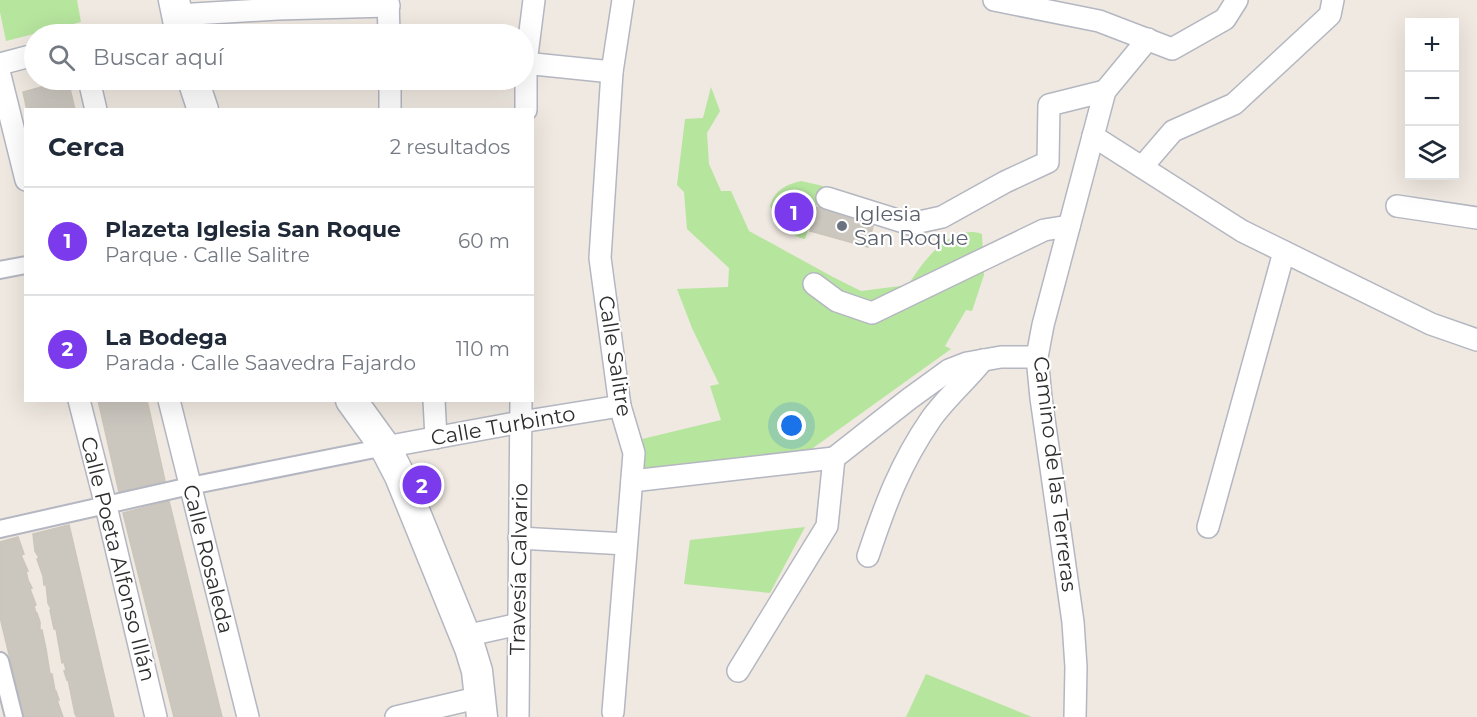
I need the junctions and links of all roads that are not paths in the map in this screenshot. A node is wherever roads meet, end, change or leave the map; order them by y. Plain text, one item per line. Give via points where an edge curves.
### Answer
1 (534, 0) edge
2 (623, 0) edge
3 (994, 0) edge
4 (1237, 0) edge
5 (1333, 0) edge
6 (389, 3) edge
7 (277, 5) edge
8 (177, 16) edge
9 (389, 24) edge
10 (530, 24) edge
11 (1148, 39) junction
12 (24, 58) edge
13 (0, 64) edge
14 (534, 64) edge
15 (612, 72) junction
16 (0, 75) edge
17 (91, 90) edge
18 (196, 90) edge
19 (390, 90) edge
20 (525, 90) edge
21 (1105, 91) junction
22 (96, 108) edge
23 (202, 108) edge
24 (390, 108) edge
25 (526, 108) edge
26 (1093, 136) junction
27 (1142, 167) junction
28 (24, 172) edge
29 (827, 198) dead end
30 (1397, 206) dead end
31 (1477, 218) edge
32 (1069, 226) junction
33 (1284, 252) junction
34 (24, 265) edge
35 (0, 270) edge
36 (814, 284) dead end
37 (1477, 340) edge
38 (1037, 357) junction
39 (983, 360) junction
40 (80, 402) edge
41 (169, 402) edge
42 (352, 402) edge
43 (434, 402) edge
44 (521, 402) edge
45 (620, 406) junction
46 (521, 422) junction
47 (436, 438) junction
48 (385, 447) junction
49 (834, 458) junction
50 (632, 481) junction
51 (190, 486) junction
52 (106, 506) junction
53 (1208, 526) dead end
54 (0, 529) edge
55 (519, 538) junction
56 (626, 544) junction
57 (868, 556) dead end
58 (519, 624) junction
59 (465, 636) junction
60 (0, 661) edge
61 (738, 671) dead end
62 (481, 707) edge
63 (613, 712) dead end
64 (14, 717) edge
65 (156, 717) edge
66 (248, 717) edge
67 (396, 717) edge
68 (518, 717) edge
69 (1075, 717) edge

1 - 10 street
2 - 15 street, Calle Salitre
3 - 11 street via 1099,21
4 - 11 street via 1225,19 1172,49
5 - 27 street via 1330,15 1234,104 1173,131
6 - 7 street
6 - 9 street
7 - 8 street
11 - 21 street, Camino de las Terreras
12 - 13 street
14 - 15 street
15 - 45 street, Calle Salitre via 600,258
16 - 28 street
17 - 22 street
18 - 23 main road
19 - 24 street
20 - 25 street
21 - 26 street, Camino de las Terreras
21 - 29 street via 1049,105 1048,162 942,217 910,224
26 - 27 street
26 - 32 street, Camino de las Terreras
27 - 33 street via 1242,231
30 - 31 street
32 - 36 street via 1044,230 872,313 837,300
32 - 38 street, Camino de las Terreras
33 - 37 street via 1431,324
33 - 53 street
34 - 35 street
38 - 39 street
38 - 69 street, Camino de las Terreras via 1073,622
39 - 49 street via 949,370
39 - 57 street via 933,417 909,454 890,492
40 - 52 street, Calle Poeta Alfonso Illán
41 - 51 street, Calle Rosaleda
42 - 48 main road
43 - 47 street
44 - 46 street, Travesía Calvario
45 - 46 street, Calle Turbinto
45 - 50 street, Calle Salitre via 634,453
46 - 47 street, Calle Turbinto
46 - 55 street, Travesía Calvario
47 - 48 street, Calle Turbinto
48 - 51 street
48 - 59 main road via 412,501
49 - 50 street
49 - 61 street via 827,526
50 - 56 street, Calle Salitre
51 - 52 street
51 - 66 street, Calle Rosaleda
52 - 54 street
52 - 65 street, Calle Poeta Alfonso Illán
55 - 56 street
55 - 58 street, Travesía Calvario
56 - 63 street, Calle Salitre
58 - 59 street
58 - 68 street, Travesía Calvario
59 - 62 main road via 477,671
60 - 64 street
62 - 67 street

